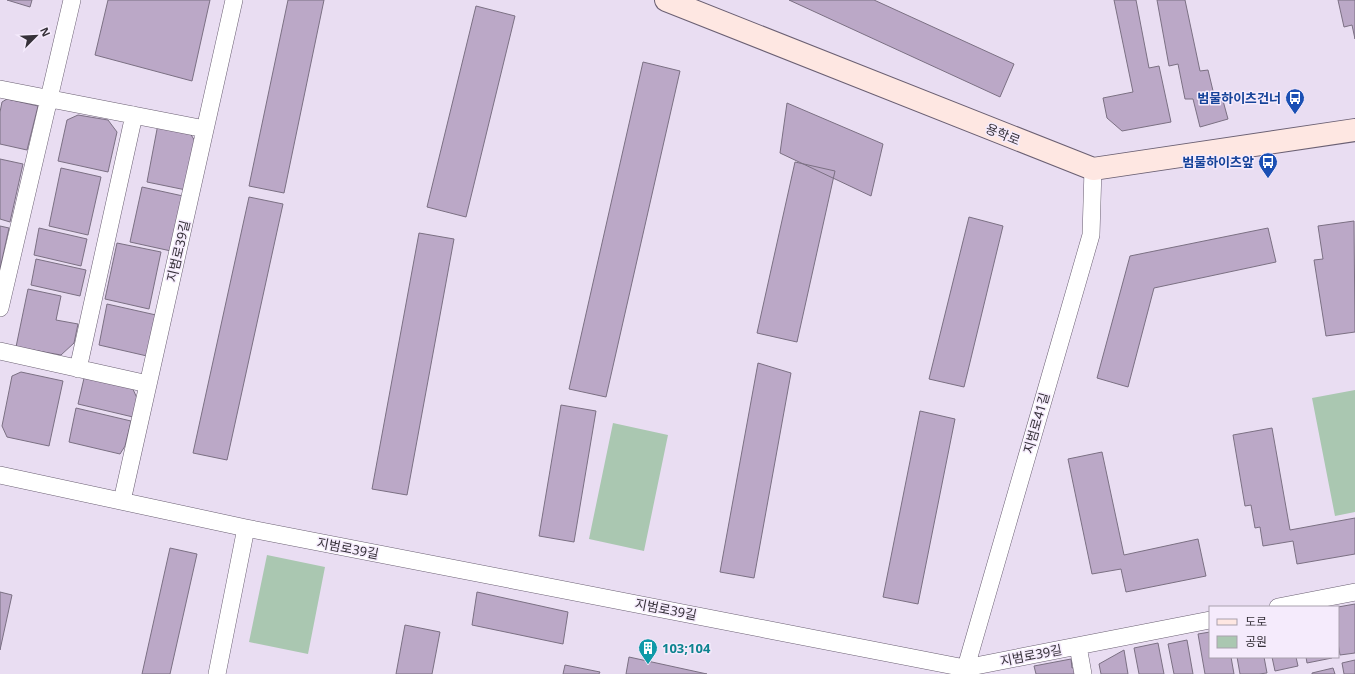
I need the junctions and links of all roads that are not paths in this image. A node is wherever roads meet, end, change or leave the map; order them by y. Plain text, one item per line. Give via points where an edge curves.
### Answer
1 (72, 0) edge
2 (234, 0) edge
3 (679, 3) edge
4 (0, 89) edge
5 (50, 99) junction
6 (134, 115) junction
7 (205, 129) junction
8 (1355, 130) edge
9 (1093, 169) junction
10 (0, 308) edge
11 (0, 351) edge
12 (78, 369) junction
13 (148, 384) junction
14 (0, 475) edge
15 (122, 502) junction
16 (246, 528) junction
17 (1355, 592) edge
18 (1283, 606) edge
19 (1209, 620) edge
20 (1078, 646) junction
21 (964, 671) edge
22 (217, 674) edge
23 (1084, 674) edge

1 - 5 street
2 - 7 street, 지범로39길
3 - 9 main road, 용학로
4 - 5 street
5 - 6 street
5 - 10 street
6 - 7 street
6 - 12 street
7 - 13 street, 지범로39길
8 - 9 main road, 용학로
9 - 21 street, 지범로41길 via 1091,235
11 - 12 street
12 - 13 street
13 - 15 street, 지범로39길
14 - 15 street, 지범로39길
15 - 16 street, 지범로39길
16 - 21 street, 지범로39길
16 - 22 street
17 - 18 street
19 - 20 street, 지범로39길
20 - 21 street, 지범로39길
20 - 23 street

